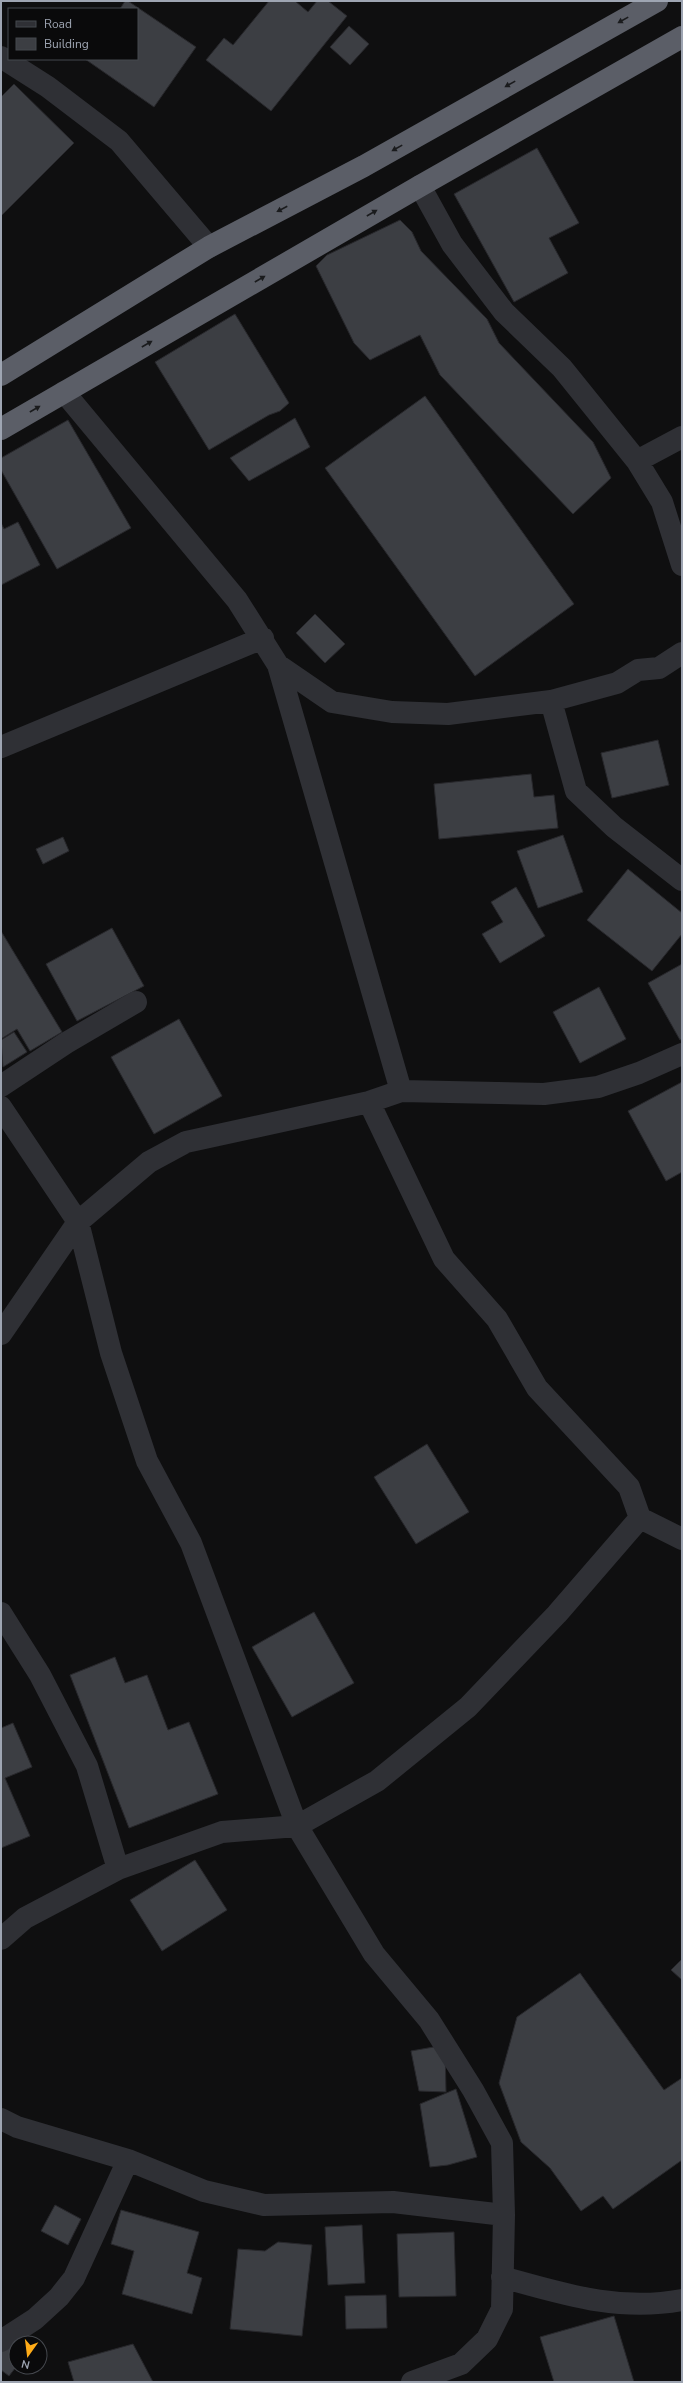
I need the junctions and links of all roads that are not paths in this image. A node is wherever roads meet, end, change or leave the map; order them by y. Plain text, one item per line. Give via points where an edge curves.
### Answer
1 (657, 1) edge
2 (682, 37) edge
3 (1, 57) edge
4 (420, 186) junction
5 (208, 247) junction
6 (1, 374) edge
7 (64, 392) junction
8 (1, 429) edge
9 (682, 437) edge
10 (637, 461) junction
11 (682, 565) edge
12 (262, 638) junction
13 (682, 653) edge
14 (278, 664) junction
15 (551, 701) junction
16 (1, 747) edge
17 (682, 880) edge
18 (136, 1002) dead end
19 (682, 1054) edge
20 (1, 1086) edge
21 (401, 1091) junction
22 (369, 1102) junction
23 (1, 1107) edge
24 (78, 1222) junction
25 (1, 1334) edge
26 (640, 1518) junction
27 (682, 1539) edge
28 (1, 1613) edge
29 (297, 1826) junction
30 (118, 1869) junction
31 (1, 1939) edge
32 (1, 2119) edge
33 (128, 2160) junction
34 (504, 2215) junction
35 (502, 2277) junction
36 (682, 2300) edge
37 (1, 2341) edge
38 (412, 2382) edge

1 -> 5 highway via 364,166
2 - 4 highway
3 - 5 street via 48,87 119,141
7 -> 4 highway
4 - 10 street via 452,244 504,312 562,368
5 - 6 highway
8 -> 7 highway
7 - 12 street via 237,600
9 - 10 street
10 - 11 street via 662,502
12 - 14 street
12 - 16 street
13 - 15 street via 659,668 638,670 617,683
14 - 15 street via 332,702 392,712 448,714
14 - 21 street
15 - 17 street via 576,791 614,827
18 - 20 street via 66,1043
19 - 21 street via 640,1073 590,1088 544,1094
21 - 22 street
22 - 24 street via 186,1142 149,1162
22 - 26 street via 444,1259 497,1319 536,1388 629,1486
23 - 24 street
24 - 25 street
24 - 29 street via 111,1353 147,1461 191,1543
26 - 27 street
26 - 29 street via 557,1614 468,1707 377,1781
28 - 30 street via 40,1675 87,1766
29 - 30 street via 222,1832
29 - 34 street via 374,1954 429,2020 473,2090 502,2143
30 - 31 street via 25,1918
32 - 33 street via 17,2127
33 - 34 street via 204,2191 264,2205 393,2202
33 - 37 street via 74,2278 59,2297 35,2319
34 - 35 street
35 - 36 street via 587,2300 654,2305
35 - 38 street via 502,2309 487,2339 460,2364

